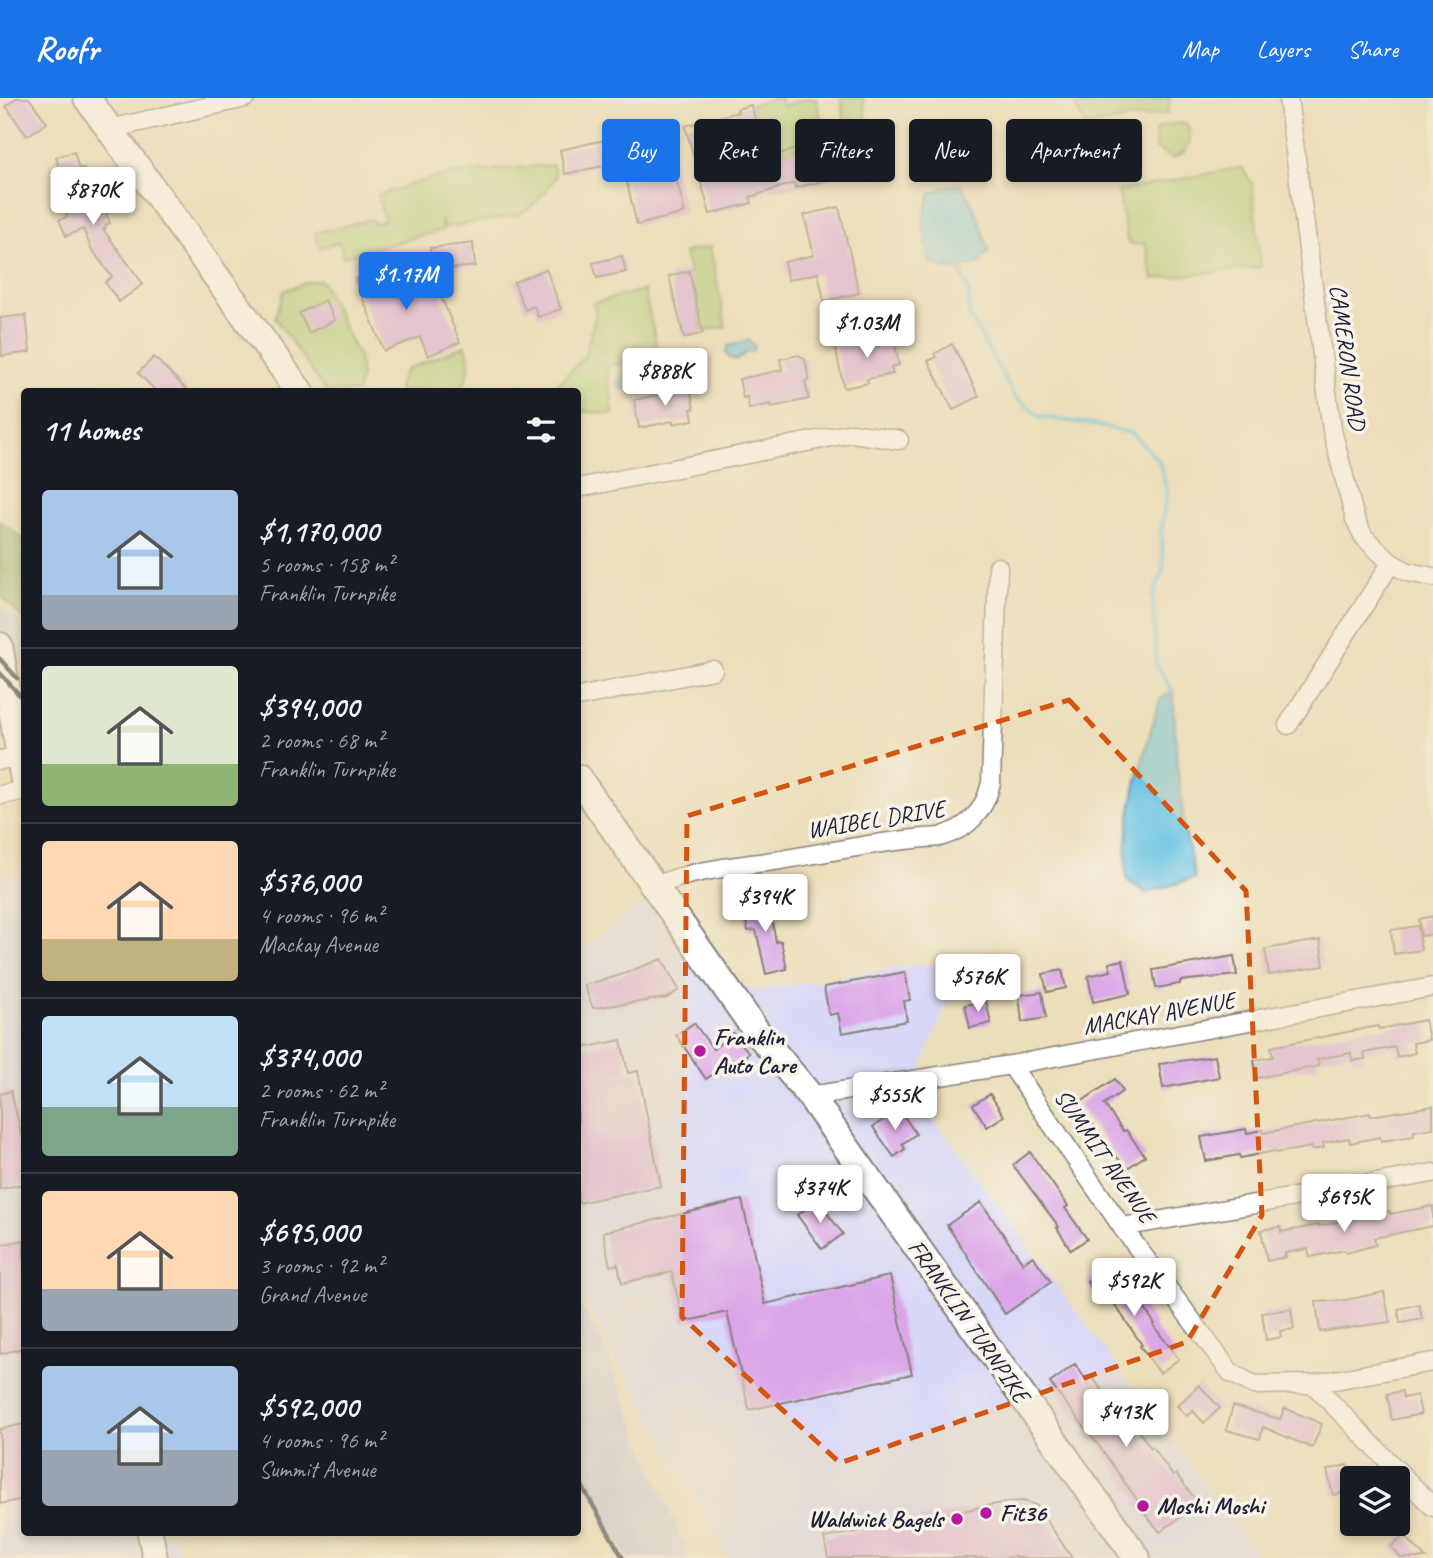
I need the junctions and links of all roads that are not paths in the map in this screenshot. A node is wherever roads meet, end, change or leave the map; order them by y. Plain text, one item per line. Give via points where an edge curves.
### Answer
1 (87, 98) edge
2 (245, 98) edge
3 (1288, 98) edge
4 (109, 129) junction
5 (297, 388) edge
6 (899, 440) dead end
7 (581, 487) edge
8 (1391, 563) junction
9 (998, 567) dead end
10 (1433, 577) edge
11 (0, 645) edge
12 (713, 670) dead end
13 (581, 696) edge
14 (1288, 724) dead end
15 (10, 758) edge
16 (21, 782) edge
17 (581, 782) edge
18 (21, 789) edge
19 (0, 795) edge
20 (655, 886) junction
21 (1433, 987) edge
22 (1011, 1065) junction
23 (810, 1097) junction
24 (1433, 1173) edge
25 (1122, 1227) junction
26 (1433, 1362) edge
27 (1313, 1384) junction
28 (1433, 1507) edge
29 (151, 1536) edge
30 (155, 1558) edge
31 (1137, 1558) edge

1 - 4 main road
2 - 4 street
3 - 8 street, CAMERON ROAD via 1323,369 1341,469 1364,537
4 - 5 main road
6 - 7 street via 852,433
8 - 10 street, CAMERON ROAD
8 - 14 street
9 - 20 street, WAIBEL DRIVE via 991,783 980,812 970,823 940,837 711,870
11 - 15 street
12 - 13 street
15 - 16 street
17 - 20 main road, FRANKLIN TURNPIKE
18 - 19 street
20 - 23 main road, FRANKLIN TURNPIKE via 757,1032
21 - 22 street, MACKAY AVENUE
22 - 23 street, MACKAY AVENUE
22 - 25 street, SUMMIT AVENUE
23 - 31 main road, FRANKLIN TURNPIKE
24 - 25 street
25 - 27 street, SUMMIT AVENUE via 1231,1373 1254,1385
26 - 27 street, SUMMIT AVENUE
27 - 28 street
29 - 30 street

